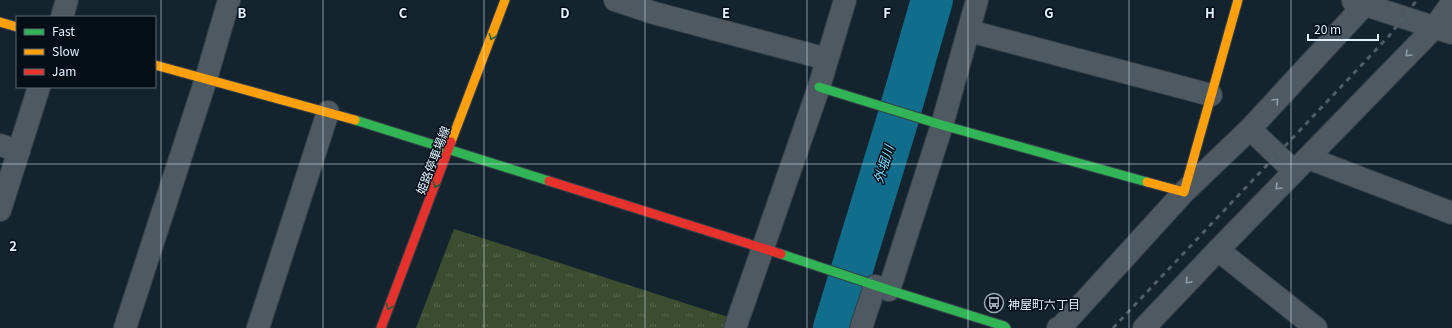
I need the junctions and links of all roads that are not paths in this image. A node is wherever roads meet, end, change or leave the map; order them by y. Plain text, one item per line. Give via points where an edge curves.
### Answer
1 (67, 0) edge
2 (229, 0) edge
3 (505, 0) edge
4 (615, 0) edge
5 (844, 0) edge
6 (977, 0) edge
7 (1238, 0) edge
8 (1361, 2) edge
9 (1452, 3) edge
10 (62, 16) edge
11 (0, 22) edge
12 (16, 27) edge
13 (969, 31) junction
14 (1443, 31) edge
15 (827, 59) junction
16 (156, 65) edge
17 (206, 79) junction
18 (819, 87) junction
19 (39, 88) edge
20 (1211, 95) junction
21 (328, 112) junction
22 (942, 125) junction
23 (1250, 129) junction
24 (9, 148) edge
25 (449, 149) junction
26 (1301, 165) junction
27 (1184, 192) junction
28 (0, 210) edge
29 (1452, 213) edge
30 (763, 248) junction
31 (1218, 250) junction
32 (882, 288) junction
33 (125, 328) edge
34 (258, 328) edge
35 (381, 328) edge
36 (735, 328) edge
37 (861, 328) edge
38 (1006, 328) edge
39 (1058, 328) edge
40 (1144, 328) edge
41 (1316, 328) edge

1 - 10 street
2 - 17 street
3 -> 25 street, 姫路停車場線
4 - 15 street via 654,13
5 - 15 street
6 - 13 street
7 - 20 street
8 - 14 street
23 -> 8 street
9 - 14 street
11 - 12 street
13 - 20 street
13 - 22 street
14 -> 26 street
15 - 18 street
16 - 17 street
17 - 21 street
17 - 33 street
18 - 22 street
18 - 30 street
19 - 24 street
20 - 27 street
21 - 25 street
21 - 34 street
22 - 27 street
22 - 32 street
23 - 26 street
23 - 27 street
24 - 28 street
25 - 30 street
25 -> 35 street, 姫路停車場線
26 - 29 street
26 -> 31 street
27 - 39 street
30 - 32 street
30 - 36 street
31 -> 40 street
31 - 41 street
32 - 37 street
32 - 38 street

